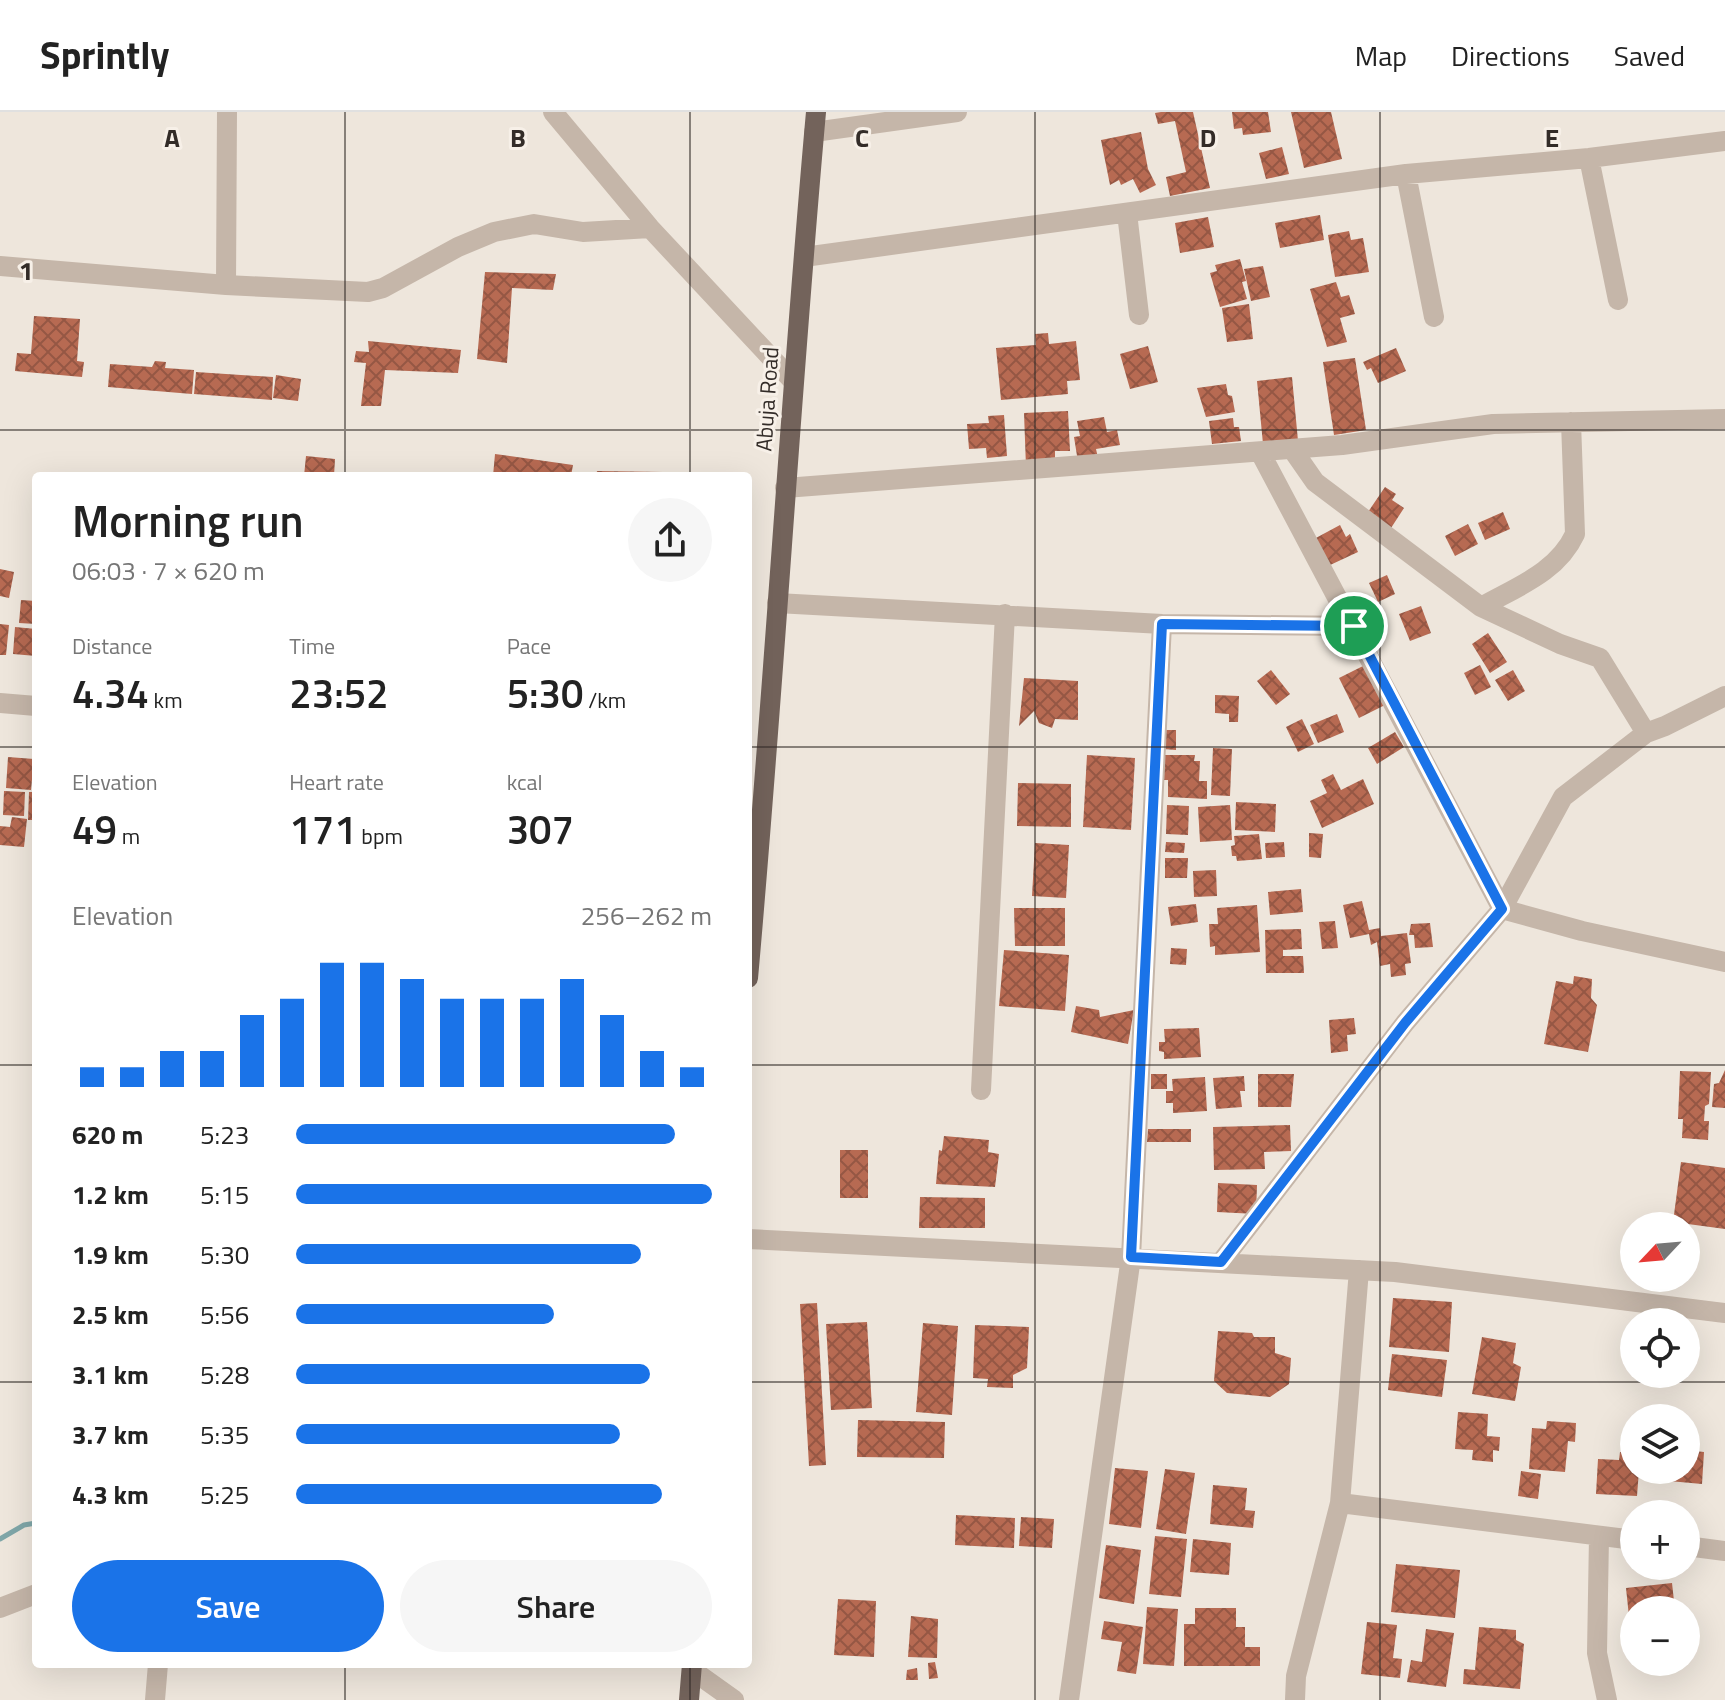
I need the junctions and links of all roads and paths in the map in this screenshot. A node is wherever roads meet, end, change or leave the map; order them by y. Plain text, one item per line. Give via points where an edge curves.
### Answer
1 (227, 112) edge
2 (553, 112) edge
3 (957, 112) edge
4 (815, 122) edge
5 (1725, 141) edge
6 (1589, 158) junction
7 (1406, 174) junction
8 (1127, 213) junction
9 (650, 228) junction
10 (804, 257) junction
11 (0, 266) edge
12 (226, 285) junction
13 (1618, 300) dead end
14 (1139, 315) dead end
15 (1434, 317) dead end
16 (792, 380) junction
17 (1725, 419) edge
18 (1571, 422) junction
19 (1292, 449) junction
20 (1260, 452) junction
21 (785, 488) junction
22 (777, 603) junction
23 (1481, 607) junction
24 (1005, 614) junction
25 (1162, 624) junction
26 (1354, 626) junction
27 (1725, 696) edge
28 (0, 703) edge
29 (32, 706) edge
30 (1646, 733) junction
31 (1502, 909) junction
32 (752, 926) edge
33 (1725, 962) edge
34 (981, 1090) dead end
35 (752, 1239) edge
36 (1131, 1257) junction
37 (1221, 1262) junction
38 (1359, 1270) junction
39 (1725, 1313) edge
40 (1340, 1503) junction
41 (1599, 1536) junction
42 (1620, 1538) edge
43 (1700, 1548) edge
44 (1725, 1551) edge
45 (32, 1596) edge
46 (0, 1608) edge
47 (158, 1668) edge
48 (692, 1668) edge
49 (693, 1668) edge
50 (155, 1700) edge
51 (689, 1700) edge
52 (734, 1700) edge
53 (1069, 1700) edge
54 (1295, 1700) edge
55 (1607, 1700) edge

1 - 12 street
2 - 9 street
3 - 4 street
4 - 10 main road, Abuja Road
5 - 6 street
6 - 7 street
6 - 13 street
7 - 8 street
7 - 15 street
8 - 10 street
8 - 14 street
9 - 12 street via 583,232 534,224 494,232 368,292
9 - 16 street
10 - 16 main road, Abuja Road
11 - 12 street
16 - 21 main road, Abuja Road
17 - 18 street
18 - 19 street via 1493,424
18 - 23 street via 1575,534 1567,551 1547,571
19 - 20 street
19 - 23 street via 1315,482
20 - 21 street
20 - 26 street
21 - 22 main road, Abuja Road
22 - 24 street
22 - 32 main road, Abuja Road
23 - 30 street via 1600,658
24 - 25 street
24 - 34 street
25 - 26 street
25 - 36 street
26 - 31 street
27 - 30 street
28 - 29 street
30 - 31 street via 1563,797
31 - 33 street
31 - 37 street via 1405,1023
35 - 36 street
36 - 37 street
36 - 53 street
37 - 38 street
38 - 39 street
38 - 40 street
40 - 41 street
40 - 54 street via 1296,1676
41 - 42 street
41 - 55 street via 1597,1653
43 - 44 street
45 - 46 street
47 - 50 street
48 - 51 main road
49 - 52 street

